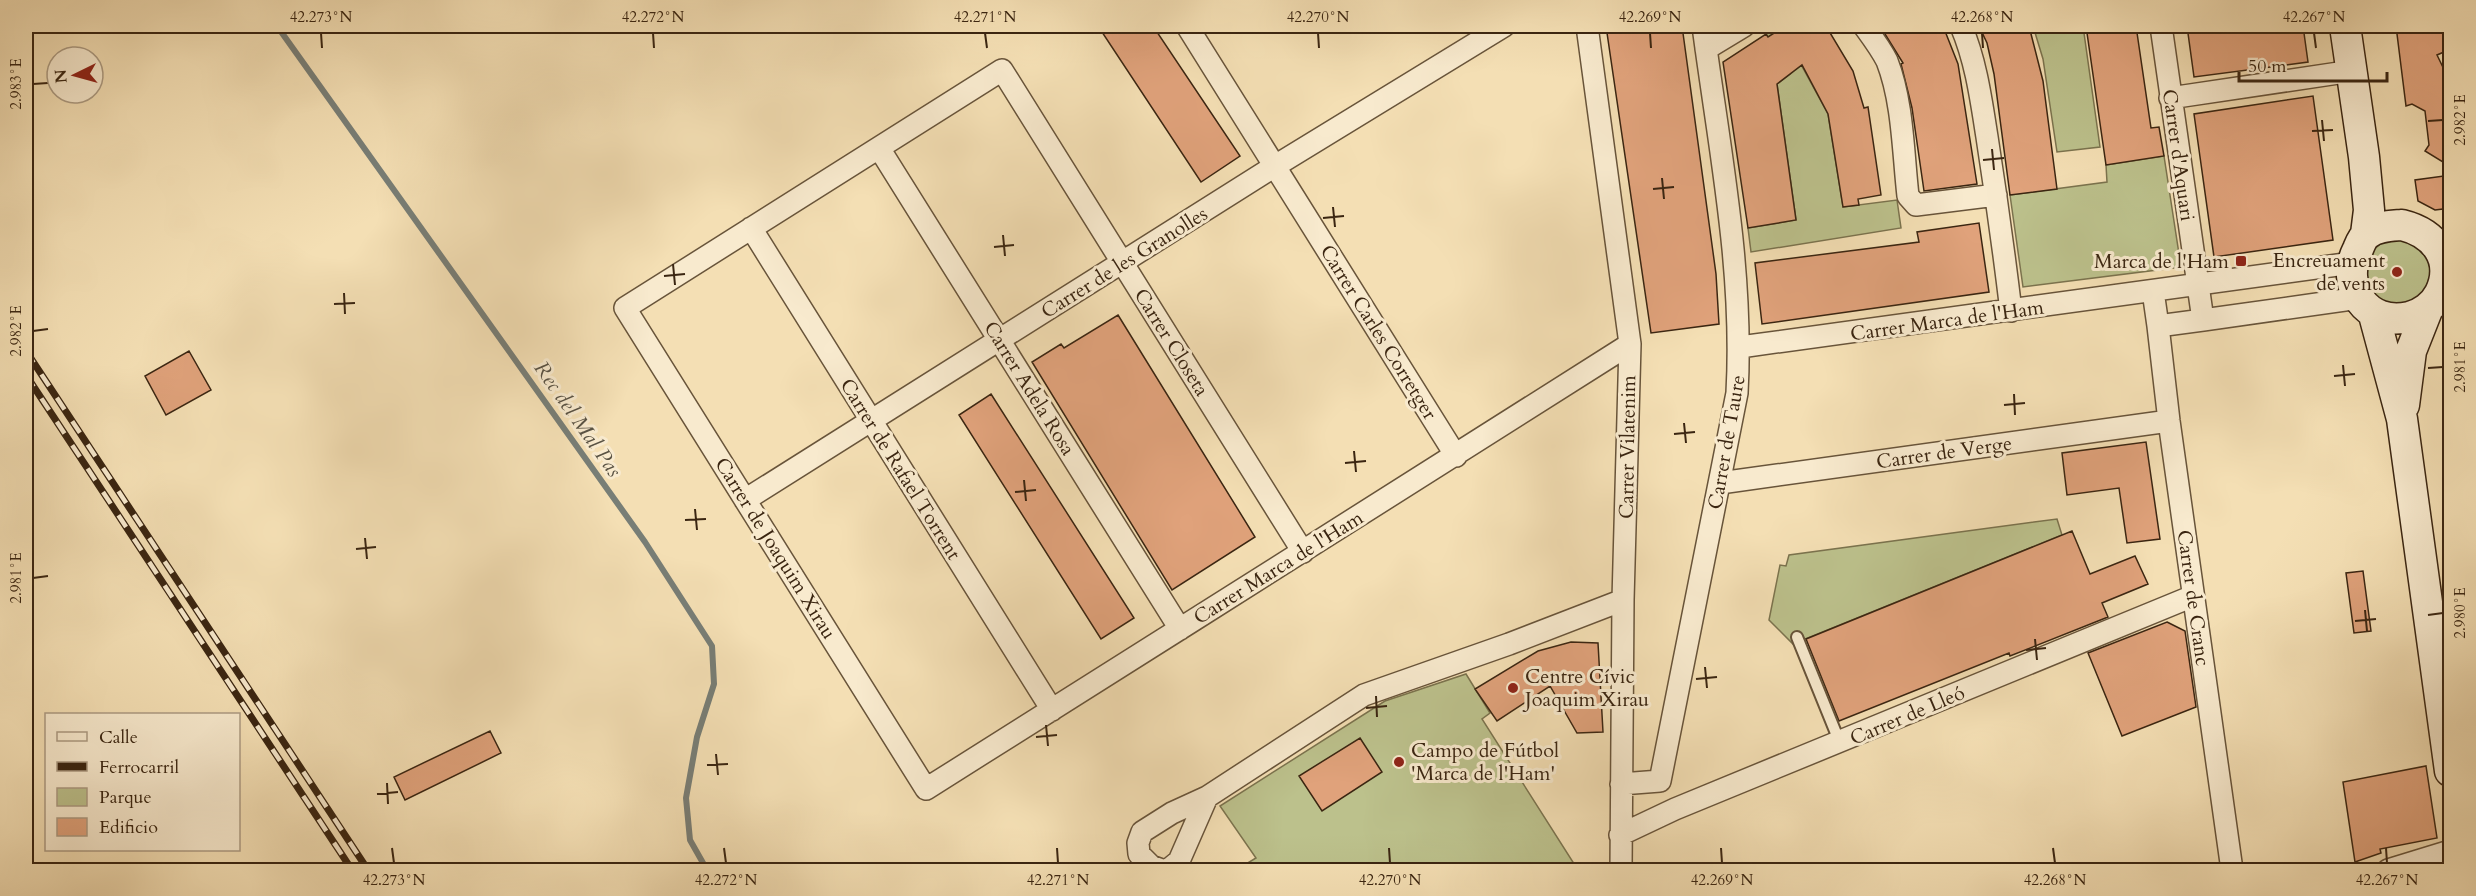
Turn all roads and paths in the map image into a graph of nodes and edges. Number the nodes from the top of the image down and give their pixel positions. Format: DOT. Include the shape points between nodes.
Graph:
graph roads {
  1 [pos="1187,26"];
  2 [pos="1504,26"];
  3 [pos="1587,26"];
  4 [pos="1703,26"];
  5 [pos="1744,26"];
  6 [pos="1864,26"];
  7 [pos="1961,26"];
  8 [pos="2161,26"];
  9 [pos="2345,26"];
  10 [pos="1706,49"];
  11 [pos="2352,71"];
  12 [pos="2170,98"];
  13 [pos="879,148"];
  14 [pos="2364,157"];
  15 [pos="1275,166"];
  16 [pos="1996,195"];
  17 [pos="2402,225"];
  18 [pos="751,228"];
  19 [pos="2366,234"];
  20 [pos="2444,247"];
  21 [pos="1122,263"];
  22 [pos="2352,263"];
  23 [pos="2198,284"];
  24 [pos="2153,291"];
  25 [pos="2441,293"];
  26 [pos="2366,307"];
  27 [pos="2011,311"];
  28 [pos="2203,320"];
  29 [pos="2158,326"];
  30 [pos="999,340"];
  31 [pos="1630,344"];
  32 [pos="1740,347"];
  33 [pos="2402,419"];
  34 [pos="871,421"];
  35 [pos="2169,421"];
  36 [pos="1456,456"];
  37 [pos="1720,483"];
  38 [pos="746,500"];
  39 [pos="1303,552"];
  40 [pos="2193,596"];
  41 [pos="1623,600"];
  42 [pos="1180,629"];
  43 [pos="1797,637"];
  44 [pos="1052,710"];
  45 [pos="1840,743"];
  46 [pos="2451,771"];
  47 [pos="1660,781"];
  48 [pos="1621,784"];
  49 [pos="926,789"];
  50 [pos="1207,797"];
  51 [pos="1675,809"];
  52 [pos="1620,835"];
  53 [pos="2451,851"];
  54 [pos="1162,870"];
  55 [pos="1168,870"];
  56 [pos="1621,870"];
  57 [pos="2232,870"];
  58 [pos="2388,870"];
  1 -- 15 [label="street, Carrer Carles Corretger"];
  2 -- 15 [label="street, Carrer de les Granolles"];
  3 -- 31 [label="street, Carrer Vilatenim"];
  4 -- 10 [label="street, Carrer de Taure"];
  5 -- 10 [label="street"];
  6 -- 16 [label="street" via="1892,76 1908,196 1916,205"];
  7 -- 16 [label="street" via="1973,57"];
  8 -- 12 [label="street, Carrer d'Aquari"];
  9 -- 11 [label="main road"];
  10 -- 32 [label="street, Carrer de Taure" via="1734,250"];
  11 -- 12 [label="street"];
  11 -- 14 [label="main road"];
  12 -- 23 [label="street, Carrer d'Aquari"];
  13 -- 18 [label="street"];
  13 -- 21 [label="street, Carrer Closeta" via="1002,70"];
  13 -- 30 [label="street, Carrer Adela Rosa"];
  14 -- 17 [label="main road" via="2377,193"];
  14 -- 19 [label="main road" via="2369,210"];
  15 -- 21 [label="street, Carrer de les Granolles"];
  15 -- 36 [label="street, Carrer Carles Corretger"];
  16 -- 27 [label="street"];
  17 -- 19 [label="main road" via="2384,226"];
  17 -- 20 [label="main road" via="2417,229"];
  18 -- 34 [label="street, Carrer de Rafael Torrent"];
  18 -- 38 [label="street, Carrer de Joaquim Xirau" via="625,308"];
  19 -- 22 [label="main road"];
  20 -- 25 [label="main road"];
  21 -- 30 [label="street, Carrer de les Granolles"];
  21 -- 39 [label="street, Carrer Closeta"];
  22 -- 23 [label="street, Carrer Marca de l'Ham"];
  22 -- 26 [label="main road" via="2351,273"];
  23 -- 24 [label="street, Carrer Marca de l'Ham"];
  23 -- 28 [label="street"];
  24 -- 27 [label="street, Carrer Marca de l'Ham"];
  24 -- 29 [label="street"];
  25 -- 26 [label="main road" via="2415,316 2402,319 2388,319"];
  25 -- 33 [label="main road" via="2411,351"];
  26 -- 28 [label="street"];
  26 -- 33 [label="main road"];
  27 -- 32 [label="street, Carrer Marca de l'Ham"];
  28 -- 29 [label="street"];
  29 -- 35 [label="street, Carrer de Cranc"];
  30 -- 34 [label="street, Carrer de les Granolles"];
  30 -- 42 [label="street, Carrer Adela Rosa"];
  31 -- 36 [label="street, Carrer Marca de l'Ham"];
  31 -- 41 [label="street, Carrer Vilatenim"];
  32 -- 37 [label="street, Carrer de Taure" via="1737,393"];
  33 -- 46 [label="main road"];
  34 -- 38 [label="street, Carrer de les Granolles"];
  34 -- 44 [label="street, Carrer de Rafael Torrent"];
  35 -- 37 [label="street, Carrer de Verge"];
  35 -- 40 [label="street, Carrer de Cranc"];
  36 -- 39 [label="street, Carrer Marca de l'Ham"];
  37 -- 47 [label="street, Carrer de Taure"];
  38 -- 49 [label="street, Carrer de Joaquim Xirau"];
  39 -- 42 [label="street, Carrer Marca de l'Ham"];
  40 -- 45 [label="street, Carrer de Lleó"];
  40 -- 57 [label="street, Carrer de Cranc"];
  41 -- 48 [label="street, Carrer Vilatenim"];
  41 -- 50 [label="street" via="1364,695"];
  42 -- 44 [label="street, Carrer Marca de l'Ham"];
  43 -- 45 [label="lane"];
  44 -- 49 [label="street, Carrer Marca de l'Ham"];
  45 -- 51 [label="street, Carrer de Lleó"];
  47 -- 48 [label="street"];
  47 -- 51 [label="street"];
  48 -- 52 [label="street, Carrer Vilatenim"];
  50 -- 54 [label="street" via="1142,832 1139,854 1150,866"];
  50 -- 55 [label="street" via="1179,861"];
  51 -- 52 [label="street, Carrer de Lleó"];
  52 -- 56 [label="street, Carrer Vilatenim"];
  53 -- 58 [label="street"];
}
